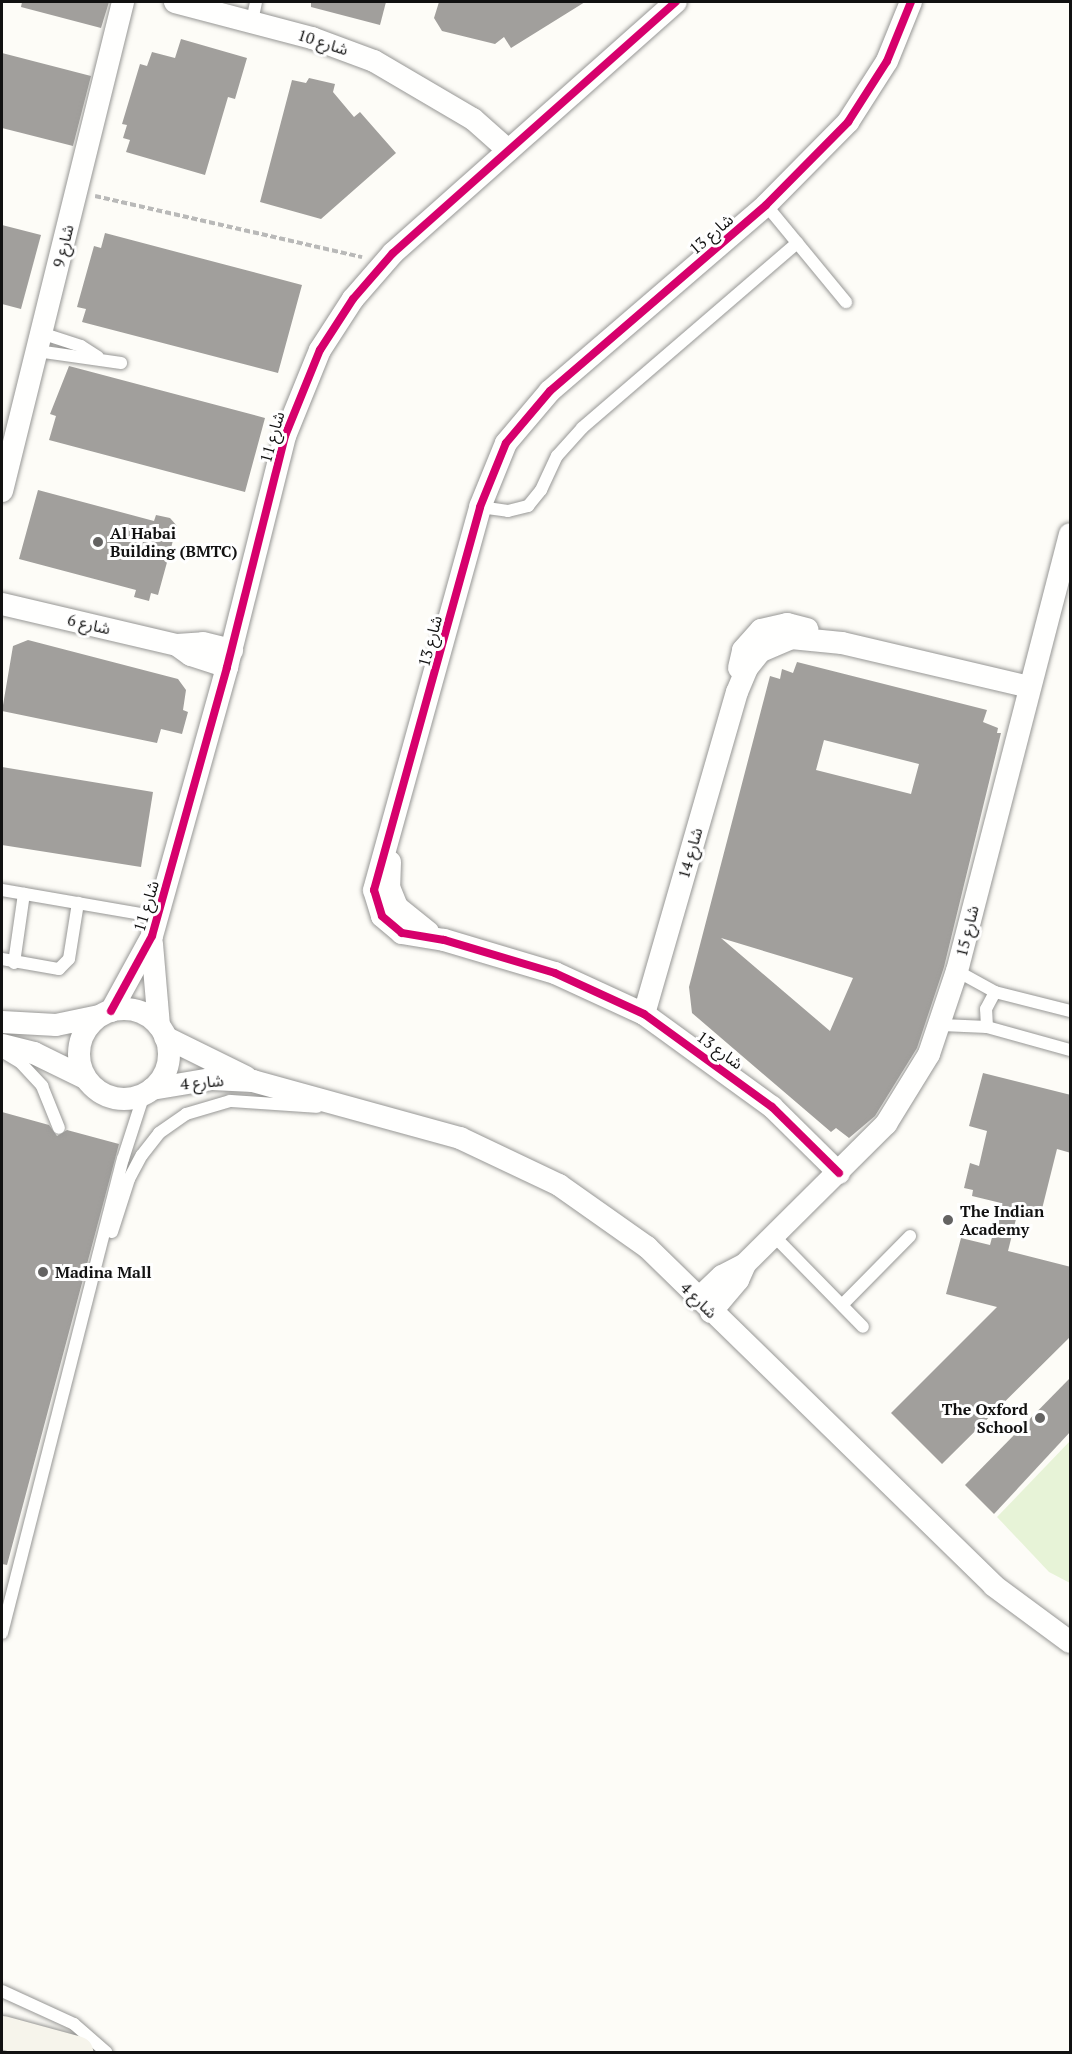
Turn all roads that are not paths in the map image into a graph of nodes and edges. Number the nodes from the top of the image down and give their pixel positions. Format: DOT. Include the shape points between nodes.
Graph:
graph roads {
  1 [pos="123,2"];
  2 [pos="176,2"];
  3 [pos="676,2"];
  4 [pos="910,2"];
  5 [pos="254,11"];
  6 [pos="500,156"];
  7 [pos="766,205"];
  8 [pos="797,243"];
  9 [pos="846,302"];
  10 [pos="39,342"];
  11 [pos="98,357"];
  12 [pos="121,363"];
  13 [pos="2,490"];
  14 [pos="480,507"];
  15 [pos="1071,534"];
  16 [pos="2,604"];
  17 [pos="229,658"];
  18 [pos="1029,687"];
  19 [pos="2,890"];
  20 [pos="24,894"];
  21 [pos="78,903"];
  22 [pos="155,927"];
  23 [pos="2,959"];
  24 [pos="14,963"];
  25 [pos="957,971"];
  26 [pos="995,992"];
  27 [pos="1071,1011"];
  28 [pos="105,1013"];
  29 [pos="644,1014"];
  30 [pos="2,1022"];
  31 [pos="942,1025"];
  32 [pos="987,1028"];
  33 [pos="162,1031"];
  34 [pos="2,1045"];
  35 [pos="1071,1050"];
  36 [pos="2,1051"];
  37 [pos="85,1078"];
  38 [pos="253,1081"];
  39 [pos="148,1092"];
  40 [pos="340,1104"];
  41 [pos="59,1128"];
  42 [pos="839,1173"];
  43 [pos="774,1236"];
  44 [pos="910,1236"];
  45 [pos="99,1263"];
  46 [pos="704,1305"];
  47 [pos="842,1305"];
  48 [pos="863,1327"];
  49 [pos="2,1634"];
  50 [pos="1071,1642"];
  51 [pos="2,1991"];
  52 [pos="2,2032"];
  53 [pos="76,2052"];
  54 [pos="106,2052"];
  1 -- 10 [label="street, شارع 9"];
  2 -- 5 [label="street, شارع 10"];
  3 -- 6 [label="street, شارع 11"];
  4 -- 7 [label="street, شارع 13" via="887,61 848,122"];
  5 -- 6 [label="street, شارع 10" via="374,61 458,112"];
  6 -- 17 [label="street, شارع 11" via="384,262 336,324 295,406"];
  7 -- 8 [label="lane"];
  7 -- 14 [label="street, شارع 13" via="526,416 506,443"];
  8 -- 9 [label="lane"];
  8 -- 14 [label="lane" via="582,428 557,456 536,500 508,511"];
  10 -- 11 [label="lane" via="76,358"];
  10 -- 11 [label="lane" via="81,346"];
  10 -- 13 [label="street, شارع 9"];
  11 -- 12 [label="lane"];
  14 -- 29 [label="street, شارع 13" via="392,833 388,877 392,898 412,922 444,940 555,973"];
  15 -- 18 [label="street, شارع 15"];
  16 -- 17 [label="street, شارع 6" via="177,645 191,655"];
  17 -- 22 [label="street, شارع 11"];
  18 -- 25 [label="street, شارع 15"];
  18 -- 29 [label="street, شارع 14" via="842,643 787,624 761,630 743,650 736,692"];
  19 -- 20 [label="lane"];
  20 -- 21 [label="lane"];
  20 -- 24 [label="lane"];
  21 -- 22 [label="lane"];
  21 -- 24 [label="lane" via="69,959 59,969"];
  22 -- 28 [label="street, شارع 11"];
  22 -- 33 [label="street, شارع 11" via="152,981"];
  23 -- 24 [label="lane"];
  25 -- 26 [label="lane"];
  25 -- 31 [label="street, شارع 15"];
  26 -- 27 [label="lane"];
  26 -- 32 [label="lane" via="986,1009"];
  28 -- 30 [label="street" via="56,1025"];
  28 -- 33 [label="street" via="137,1011"];
  28 -- 37 [label="street" via="88,1025 78,1051"];
  29 -- 42 [label="street, شارع 13" via="772,1107"];
  31 -- 32 [label="lane"];
  31 -- 42 [label="street, شارع 15" via="902,1102"];
  32 -- 35 [label="lane"];
  33 -- 38 [label="street, شارع 4"];
  33 -- 39 [label="street" via="168,1059"];
  34 -- 37 [label="street" via="34,1053"];
  36 -- 41 [label="lane" via="33,1074 50,1100"];
  37 -- 39 [label="street" via="96,1090 111,1097"];
  38 -- 39 [label="street, شارع 4" via="202,1080"];
  38 -- 40 [label="street, شارع 4"];
  39 -- 45 [label="lane" via="123,1159"];
  40 -- 45 [label="lane" via="230,1101 200,1108 169,1125 135,1167"];
  40 -- 46 [label="street, شارع 4" via="460,1138 539,1173 619,1225"];
  42 -- 43 [label="street, شارع 15"];
  43 -- 46 [label="street, شارع 15" via="745,1264 733,1287"];
  43 -- 47 [label="lane"];
  44 -- 47 [label="lane"];
  45 -- 49 [label="lane" via="57,1401"];
  46 -- 50 [label="street, شارع 4" via="994,1586"];
  47 -- 48 [label="lane"];
  51 -- 54 [label="lane" via="74,2024"];
  52 -- 53 [label="street"];
}
